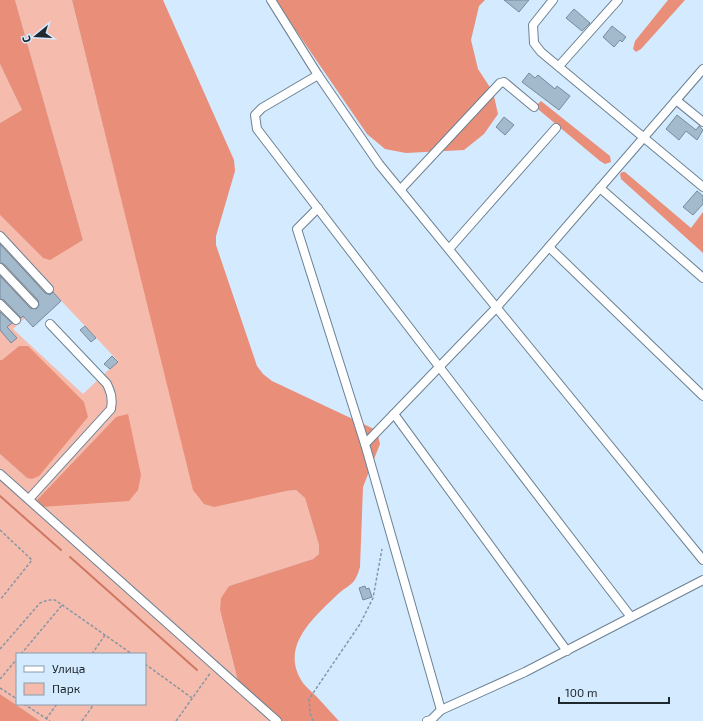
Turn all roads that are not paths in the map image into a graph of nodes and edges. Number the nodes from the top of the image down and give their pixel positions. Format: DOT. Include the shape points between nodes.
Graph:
graph roads {
  1 [pos="271,0"];
  2 [pos="553,0"];
  3 [pos="618,0"];
  4 [pos="559,66"];
  5 [pos="703,69"];
  6 [pos="318,75"];
  7 [pos="676,100"];
  8 [pos="534,107"];
  9 [pos="703,122"];
  10 [pos="556,128"];
  11 [pos="643,138"];
  12 [pos="703,187"];
  13 [pos="600,188"];
  14 [pos="400,189"];
  15 [pos="318,208"];
  16 [pos="0,236"];
  17 [pos="549,247"];
  18 [pos="449,249"];
  19 [pos="0,268"];
  20 [pos="703,278"];
  21 [pos="49,289"];
  22 [pos="0,304"];
  23 [pos="34,304"];
  24 [pos="497,307"];
  25 [pos="16,320"];
  26 [pos="50,324"];
  27 [pos="440,367"];
  28 [pos="703,396"];
  29 [pos="394,414"];
  30 [pos="365,444"];
  31 [pos="0,474"];
  32 [pos="29,499"];
  33 [pos="703,560"];
  34 [pos="703,580"];
  35 [pos="632,617"];
  36 [pos="567,651"];
  37 [pos="440,710"];
  38 [pos="277,721"];
  39 [pos="427,721"];
  1 -- 6 [label="lane"];
  2 -- 4 [label="lane" via="533,25 532,34 534,43 541,52"];
  3 -- 4 [label="lane"];
  4 -- 11 [label="lane"];
  5 -- 7 [label="lane"];
  6 -- 14 [label="lane" via="358,136"];
  6 -- 15 [label="lane" via="262,108 255,115 257,129"];
  7 -- 9 [label="lane"];
  7 -- 11 [label="lane"];
  8 -- 14 [label="lane" via="504,82 500,83"];
  10 -- 18 [label="lane"];
  11 -- 12 [label="lane"];
  11 -- 13 [label="lane"];
  13 -- 17 [label="lane"];
  13 -- 20 [label="lane"];
  14 -- 18 [label="lane"];
  15 -- 27 [label="lane"];
  15 -- 30 [label="lane" via="297,229"];
  16 -- 21 [label="lane"];
  17 -- 24 [label="lane"];
  17 -- 28 [label="lane"];
  18 -- 24 [label="lane"];
  19 -- 23 [label="lane"];
  22 -- 25 [label="lane"];
  24 -- 27 [label="lane"];
  24 -- 33 [label="lane"];
  26 -- 32 [label="lane" via="107,384 112,402 111,408"];
  27 -- 29 [label="lane"];
  27 -- 35 [label="lane"];
  29 -- 30 [label="lane"];
  29 -- 36 [label="lane"];
  30 -- 37 [label="lane"];
  31 -- 32 [label="lane"];
  32 -- 38 [label="lane"];
  34 -- 35 [label="lane"];
  35 -- 36 [label="lane"];
  36 -- 37 [label="lane"];
  37 -- 39 [label="lane"];
}
